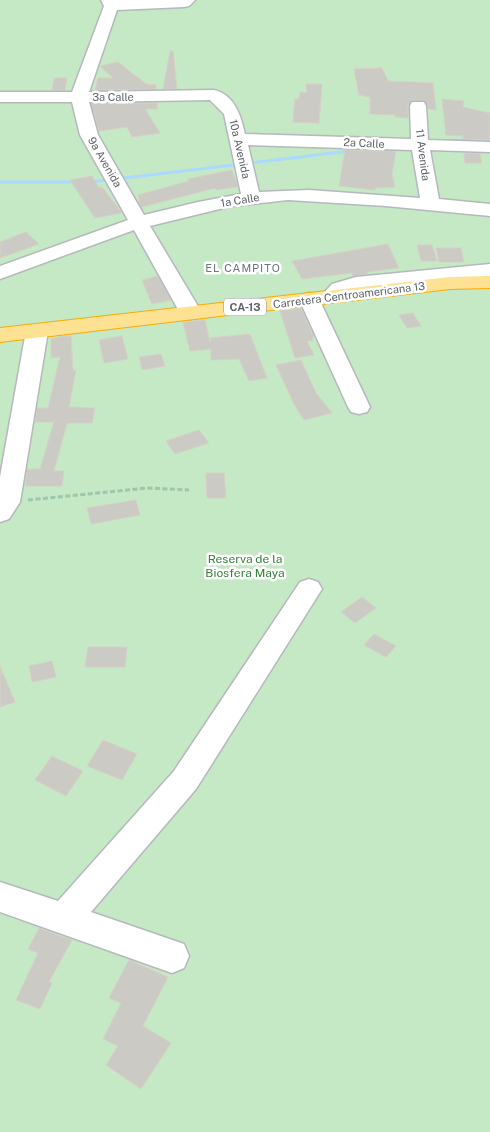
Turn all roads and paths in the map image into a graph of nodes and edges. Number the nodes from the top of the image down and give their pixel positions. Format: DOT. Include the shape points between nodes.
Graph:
graph roads {
  1 [pos="188,0"];
  2 [pos="109,3"];
  3 [pos="0,97"];
  4 [pos="79,97"];
  5 [pos="223,102"];
  6 [pos="418,106"];
  7 [pos="238,139"];
  8 [pos="420,146"];
  9 [pos="490,147"];
  10 [pos="251,199"];
  11 [pos="430,204"];
  12 [pos="490,210"];
  13 [pos="139,221"];
  14 [pos="490,270"];
  15 [pos="0,273"];
  16 [pos="490,282"];
  17 [pos="320,298"];
  18 [pos="191,313"];
  19 [pos="37,331"];
  20 [pos="0,335"];
  21 [pos="359,406"];
  22 [pos="189,490"];
  23 [pos="4,508"];
  24 [pos="309,589"];
  25 [pos="0,897"];
  26 [pos="64,919"];
  27 [pos="172,956"];
  1 -- 2 [label="street" via="184,4"];
  2 -- 4 [label="street"];
  3 -- 4 [label="street, 3a Calle"];
  4 -- 5 [label="street, 3a Calle" via="214,95"];
  4 -- 13 [label="street, 9a Avenida" via="89,135"];
  5 -- 7 [label="street, 10a Avenida" via="232,114"];
  6 -- 8 [label="street, 11 Avenida"];
  7 -- 8 [label="street, 2a Calle"];
  7 -- 10 [label="street, 10a Avenida"];
  8 -- 9 [label="street, 2a Calle"];
  8 -- 11 [label="street, 11 Avenida"];
  10 -- 11 [label="street, 1a Calle" via="299,195"];
  10 -- 13 [label="street, 1a Calle"];
  11 -- 12 [label="street, 1a Calle"];
  13 -- 15 [label="street, 1a Calle"];
  13 -- 18 [label="street, 9a Avenida"];
  14 -- 17 [label="street" via="356,283"];
  16 -- 17 [label="highway, Carretera Centroamericana 13 / CA-13" via="450,283"];
  17 -- 18 [label="highway, Carretera Centroamericana 13 / CA-13"];
  17 -- 21 [label="street"];
  18 -- 19 [label="highway, Carretera Centroamericana 13 / CA-13"];
  19 -- 20 [label="highway, Carretera Centroamericana 13 / CA-13"];
  19 -- 23 [label="street"];
  22 -- 23 [label="path" via="148,488"];
  24 -- 26 [label="street" via="185,780"];
  25 -- 26 [label="street"];
  26 -- 27 [label="street"];
}
